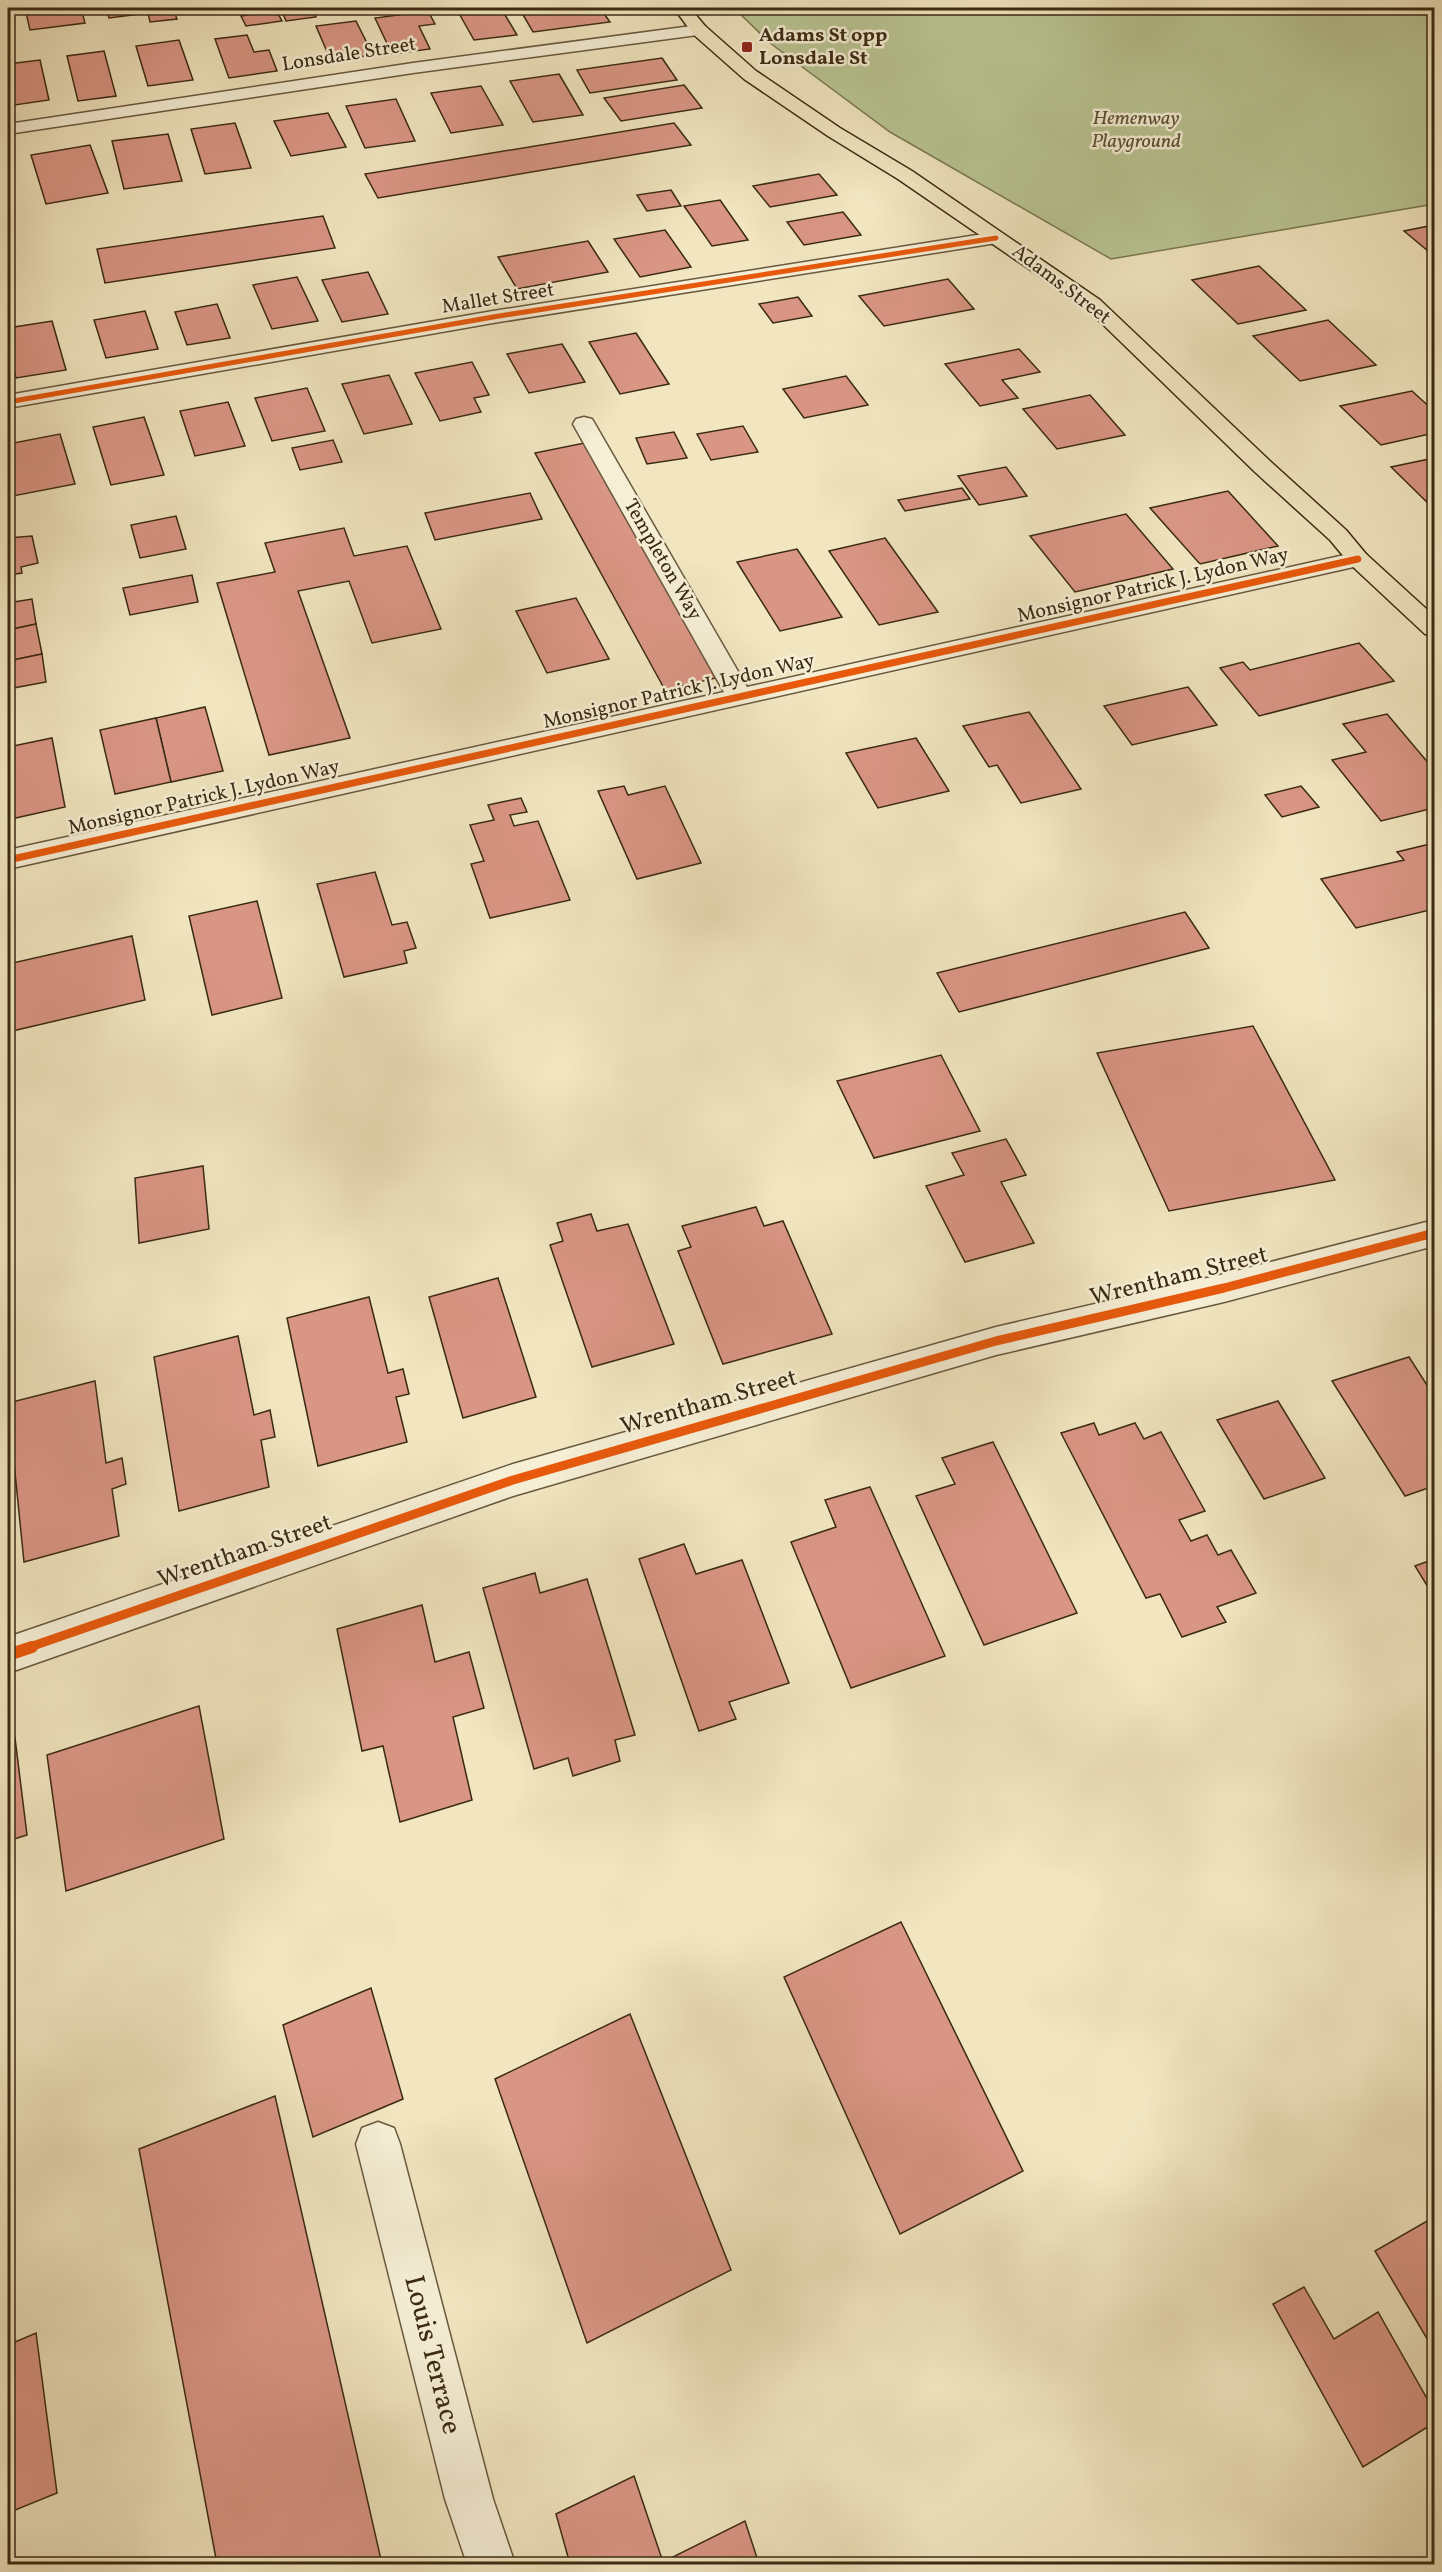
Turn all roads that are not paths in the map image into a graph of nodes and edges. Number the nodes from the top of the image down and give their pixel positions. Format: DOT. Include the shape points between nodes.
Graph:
graph roads {
  1 [pos="682,8"];
  2 [pos="699,30"];
  3 [pos="8,129"];
  4 [pos="996,238"];
  5 [pos="8,402"];
  6 [pos="584,424"];
  7 [pos="1358,559"];
  8 [pos="1434,629"];
  9 [pos="740,697"];
  10 [pos="8,860"];
  11 [pos="1434,1233"];
  12 [pos="8,1655"];
  13 [pos="378,2144"];
  14 [pos="490,2565"];
  1 -- 2 [label="main road, Adams Street"];
  2 -- 3 [label="street, Lonsdale Street"];
  2 -- 4 [label="main road, Adams Street" via="750,75"];
  4 -- 5 [label="street, Mallet Street" via="493,317"];
  4 -- 7 [label="main road, Adams Street" via="1093,304 1338,535"];
  6 -- 9 [label="street, Templeton Way"];
  7 -- 8 [label="main road, Adams Street"];
  7 -- 9 [label="street, Monsignor Patrick J. Lydon Way"];
  9 -- 10 [label="street, Monsignor Patrick J. Lydon Way"];
  11 -- 12 [label="street, Wrentham Street" via="1224,1288 996,1341 513,1480"];
  13 -- 14 [label="street, Louis Terrace"];
}
